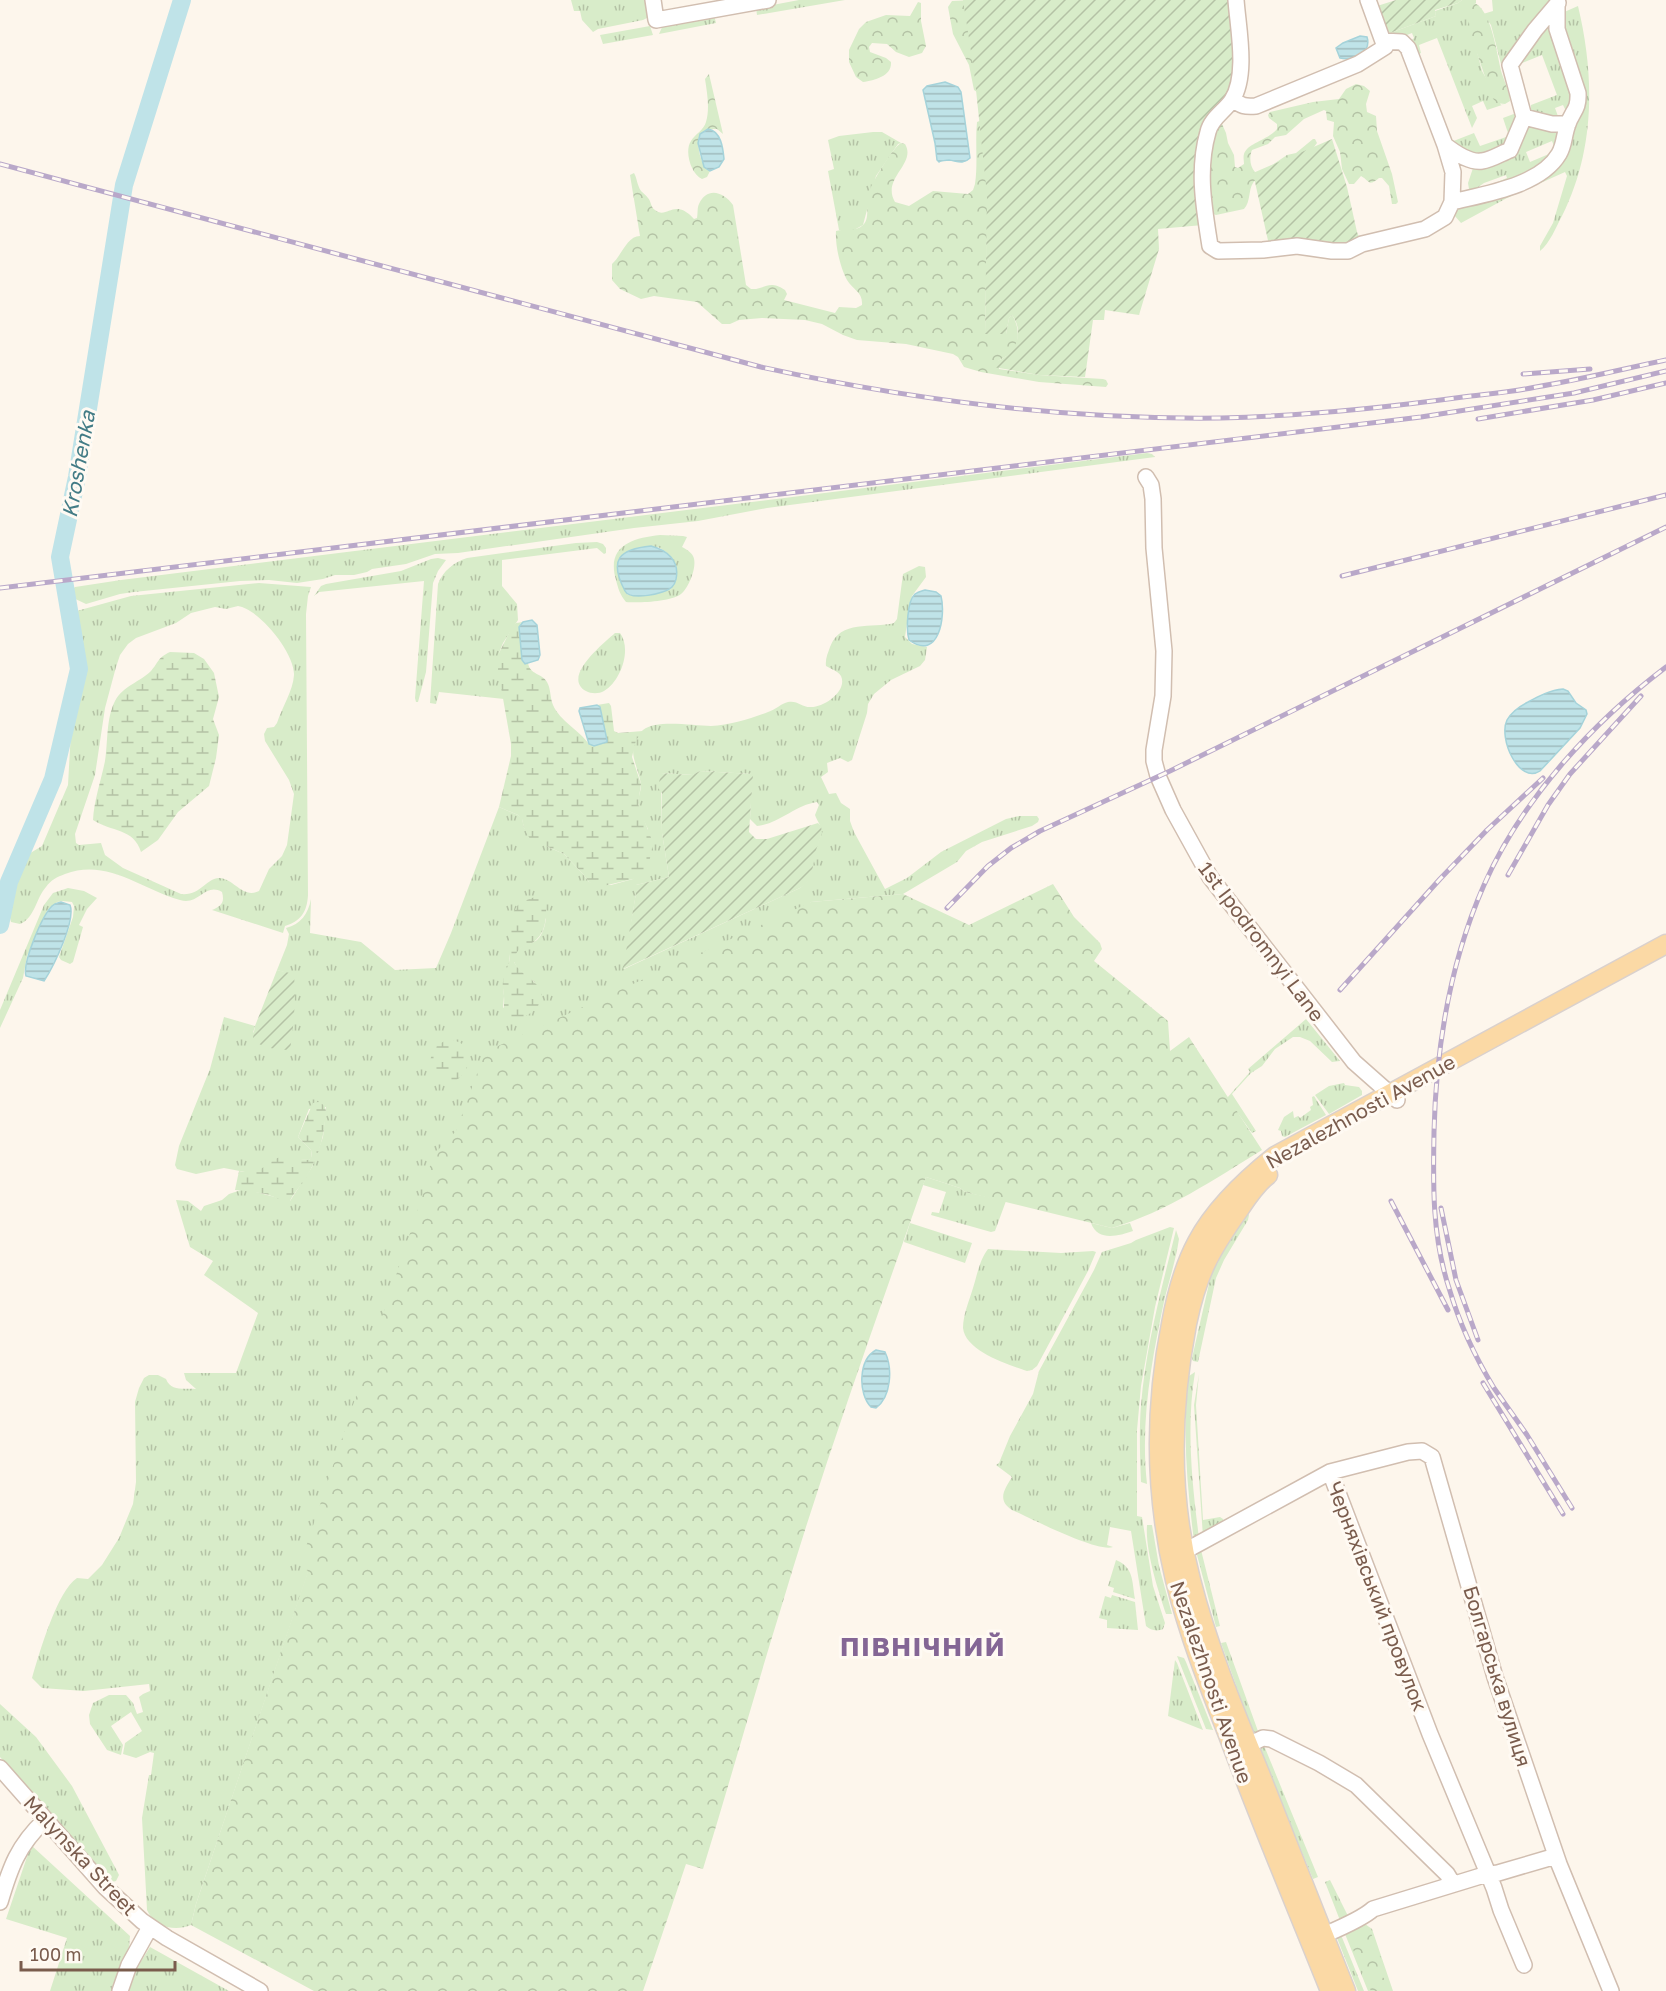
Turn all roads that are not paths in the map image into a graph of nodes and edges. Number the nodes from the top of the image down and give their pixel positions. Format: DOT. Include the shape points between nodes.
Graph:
graph roads {
  1 [pos="653,0"];
  2 [pos="768,0"];
  3 [pos="1236,0"];
  4 [pos="1368,0"];
  5 [pos="728,3"];
  6 [pos="1558,3"];
  7 [pos="693,6"];
  8 [pos="1384,44"];
  9 [pos="1233,99"];
  10 [pos="1523,109"];
  11 [pos="1568,124"];
  12 [pos="1445,146"];
  13 [pos="1452,202"];
  14 [pos="1146,477"];
  15 [pos="1666,944"];
  16 [pos="1666,956"];
  17 [pos="1393,1096"];
  18 [pos="1330,1472"];
  19 [pos="1185,1551"];
  20 [pos="1248,1745"];
  21 [pos="0,1768"];
  22 [pos="45,1820"];
  23 [pos="1556,1856"];
  24 [pos="1489,1874"];
  25 [pos="1453,1884"];
  26 [pos="0,1902"];
  27 [pos="150,1927"];
  28 [pos="1324,1935"];
  29 [pos="1524,1965"];
  30 [pos="254,1989"];
  31 [pos="120,1991"];
  32 [pos="1330,1991"];
  33 [pos="1346,1991"];
  34 [pos="1611,1991"];
  1 -- 7 [label="street" via="656,21"];
  2 -- 5 [label="street"];
  3 -- 9 [label="street" via="1240,72"];
  4 -- 8 [label="street"];
  5 -- 7 [label="street"];
  6 -- 10 [label="street" via="1510,65"];
  6 -- 11 [label="street" via="1557,29 1578,93 1577,109"];
  8 -- 9 [label="street" via="1358,64 1256,106 1246,107"];
  8 -- 12 [label="street" via="1402,42 1408,48"];
  9 -- 13 [label="street" via="1210,125 1206,142 1202,190 1210,246 1218,251 1297,246 1348,251 1425,229 1445,217"];
  10 -- 11 [label="street" via="1544,122"];
  10 -- 12 [label="street" via="1510,150 1475,161"];
  11 -- 13 [label="street" via="1560,153 1542,171 1512,187"];
  12 -- 13 [label="street" via="1452,172"];
  14 -- 17 [label="street, 1st Ipodromnyi Lane" via="1153,499 1164,651 1163,696 1154,750 1158,776 1210,877 1348,1056"];
  15 -- 17 [label="main road, Nezalezhnosti Avenue"];
  16 -- 17 [label="main road, Nezalezhnosti Avenue" via="1436,1081"];
  17 -- 19 [label="main road, Nezalezhnosti Avenue" via="1264,1178 1209,1253 1194,1292 1175,1406 1177,1490"];
  17 -- 32 [label="main road, Nezalezhnosti Avenue" via="1275,1156 1245,1181 1213,1218 1197,1242 1180,1284 1160,1394 1163,1507 1185,1616 1239,1765"];
  18 -- 19 [label="street, Черняхівський провулок"];
  18 -- 23 [label="street, Болгарська вулиця" via="1415,1451 1432,1457 1495,1677"];
  18 -- 24 [label="street, Черняхівський провулок" via="1426,1724"];
  19 -- 20 [label="main road, Nezalezhnosti Avenue" via="1211,1648"];
  20 -- 25 [label="street" via="1263,1738 1271,1740 1356,1785"];
  20 -- 28 [label="main road, Nezalezhnosti Avenue"];
  21 -- 22 [label="street, Malynska Street"];
  22 -- 26 [label="street" via="19,1851"];
  22 -- 27 [label="street, Malynska Street" via="105,1887"];
  23 -- 24 [label="street"];
  23 -- 34 [label="street, Болгарська вулиця"];
  24 -- 25 [label="street"];
  24 -- 29 [label="street, Черняхівський провулок"];
  25 -- 28 [label="street" via="1373,1909"];
  27 -- 30 [label="street, Malynska Street"];
  27 -- 31 [label="street"];
  28 -- 33 [label="main road, Nezalezhnosti Avenue"];
}
